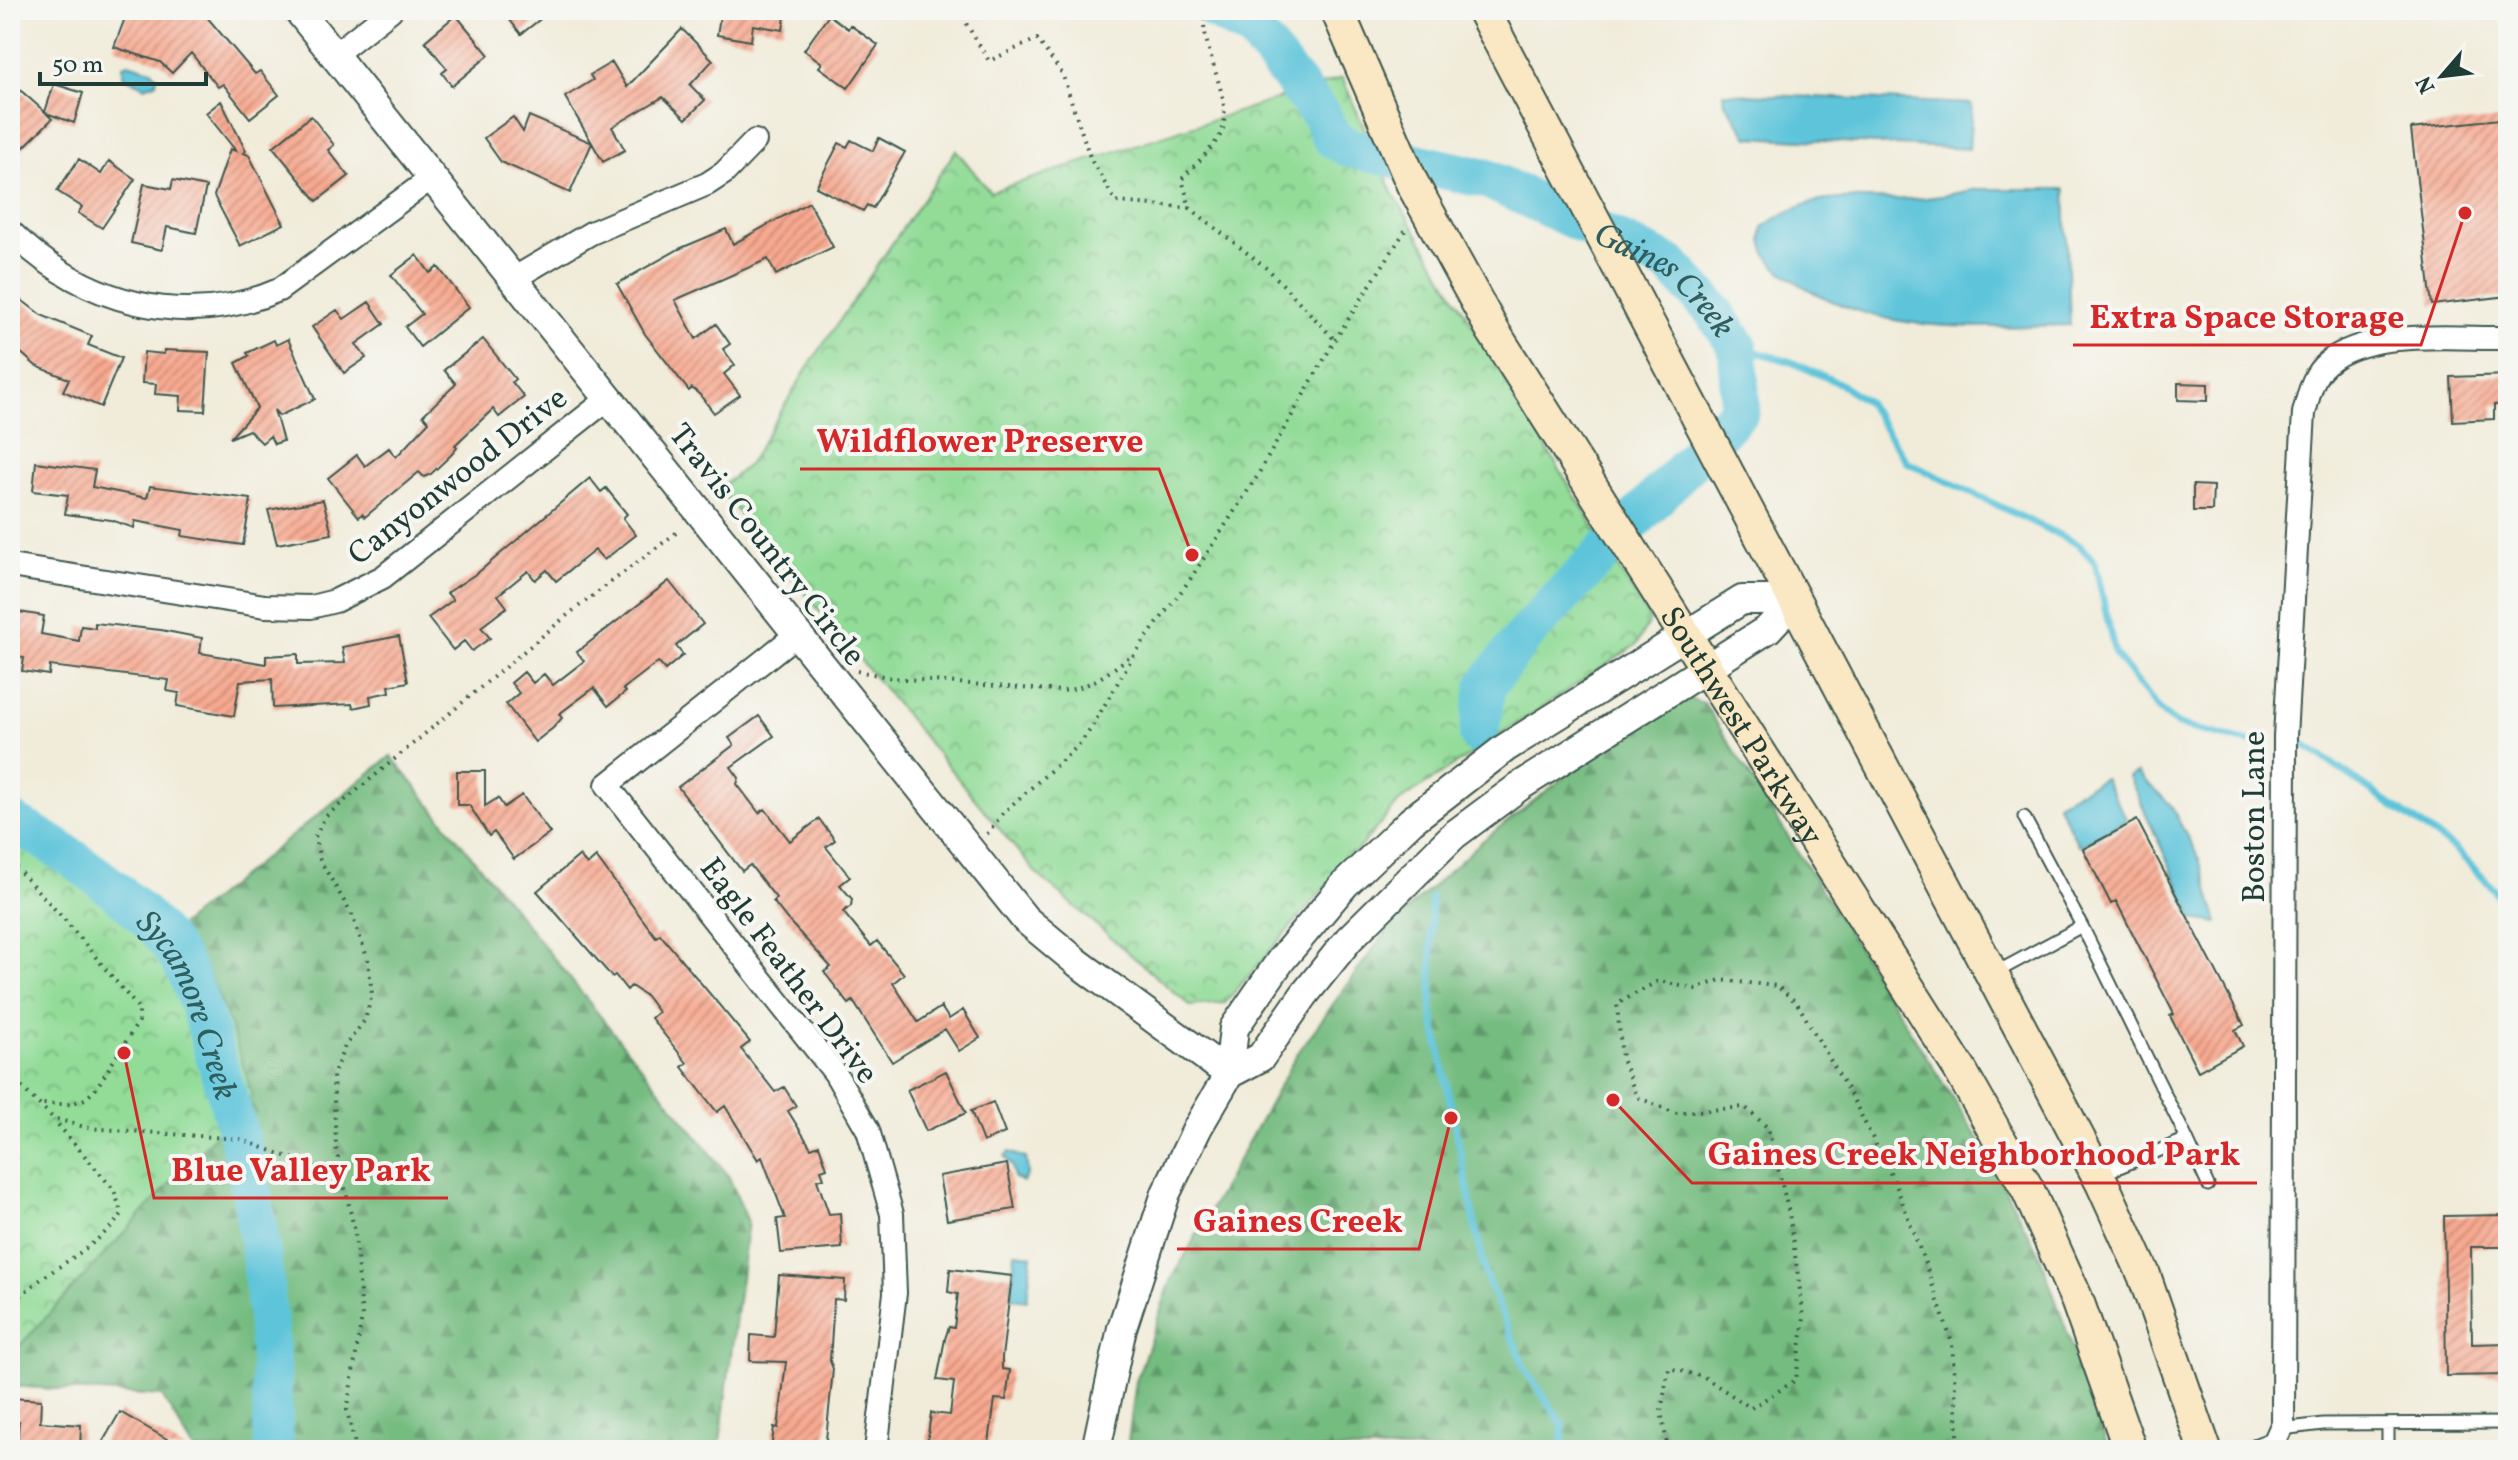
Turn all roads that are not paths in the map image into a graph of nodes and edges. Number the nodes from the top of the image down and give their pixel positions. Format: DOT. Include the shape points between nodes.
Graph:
graph roads {
  1 [pos="298,10"];
  2 [pos="391,10"];
  3 [pos="1337,10"];
  4 [pos="1483,10"];
  5 [pos="335,54"];
  6 [pos="755,141"];
  7 [pos="433,177"];
  8 [pos="10,231"];
  9 [pos="513,279"];
  10 [pos="2508,338"];
  11 [pos="609,398"];
  12 [pos="10,566"];
  13 [pos="1795,600"];
  14 [pos="796,635"];
  15 [pos="1684,635"];
  16 [pos="1705,670"];
  17 [pos="2024,817"];
  18 [pos="2082,926"];
  19 [pos="1993,974"];
  20 [pos="1229,1074"];
  21 [pos="2187,1139"];
  22 [pos="2098,1176"];
  23 [pos="2208,1185"];
  24 [pos="2508,1423"];
  25 [pos="2388,1424"];
  26 [pos="2280,1429"];
  27 [pos="876,1450"];
  28 [pos="1096,1450"];
  29 [pos="2130,1450"];
  30 [pos="2205,1450"];
  31 [pos="2256,1450"];
  32 [pos="2388,1450"];
  1 -- 5 [label="street, Travis Country Circle"];
  2 -- 5 [label="street"];
  3 -- 15 [label="main road, Southwest Parkway" via="1417,193 1493,331"];
  4 -- 13 [label="main road"];
  5 -- 7 [label="street, Travis Country Circle"];
  6 -- 9 [label="street" via="707,184 591,233"];
  7 -- 8 [label="street" via="279,290 204,311 156,308 91,289 39,258"];
  7 -- 9 [label="street, Travis Country Circle"];
  9 -- 11 [label="street, Travis Country Circle"];
  10 -- 26 [label="street, Boston Lane" via="2399,339 2360,346 2327,363 2313,382 2304,413 2285,736"];
  11 -- 12 [label="street, Canyonwood Drive" via="383,577 335,601 311,607 265,606"];
  11 -- 14 [label="street, Travis Country Circle"];
  13 -- 15 [label="street" via="1742,600"];
  13 -- 16 [label="street" via="1768,629"];
  13 -- 19 [label="main road"];
  14 -- 20 [label="street, Travis Country Circle" via="1025,919"];
  14 -- 27 [label="street, Eagle Feather Drive" via="607,785 835,1073 868,1130 892,1214 895,1293"];
  15 -- 16 [label="main road, Southwest Parkway"];
  15 -- 20 [label="street" via="1505,748 1411,821 1345,884 1281,960 1234,1028"];
  16 -- 20 [label="street" via="1520,786 1454,835 1349,939 1261,1057"];
  16 -- 29 [label="main road, Southwest Parkway" via="1959,1068 2028,1190 2077,1300"];
  17 -- 18 [label="lane"];
  18 -- 19 [label="lane"];
  18 -- 21 [label="lane"];
  19 -- 22 [label="main road"];
  20 -- 28 [label="street" via="1166,1193 1122,1328"];
  21 -- 22 [label="lane"];
  21 -- 23 [label="lane"];
  22 -- 30 [label="main road" via="2144,1275"];
  24 -- 25 [label="lane"];
  25 -- 26 [label="lane"];
  25 -- 32 [label="lane"];
  26 -- 31 [label="street" via="2274,1443"];
}
